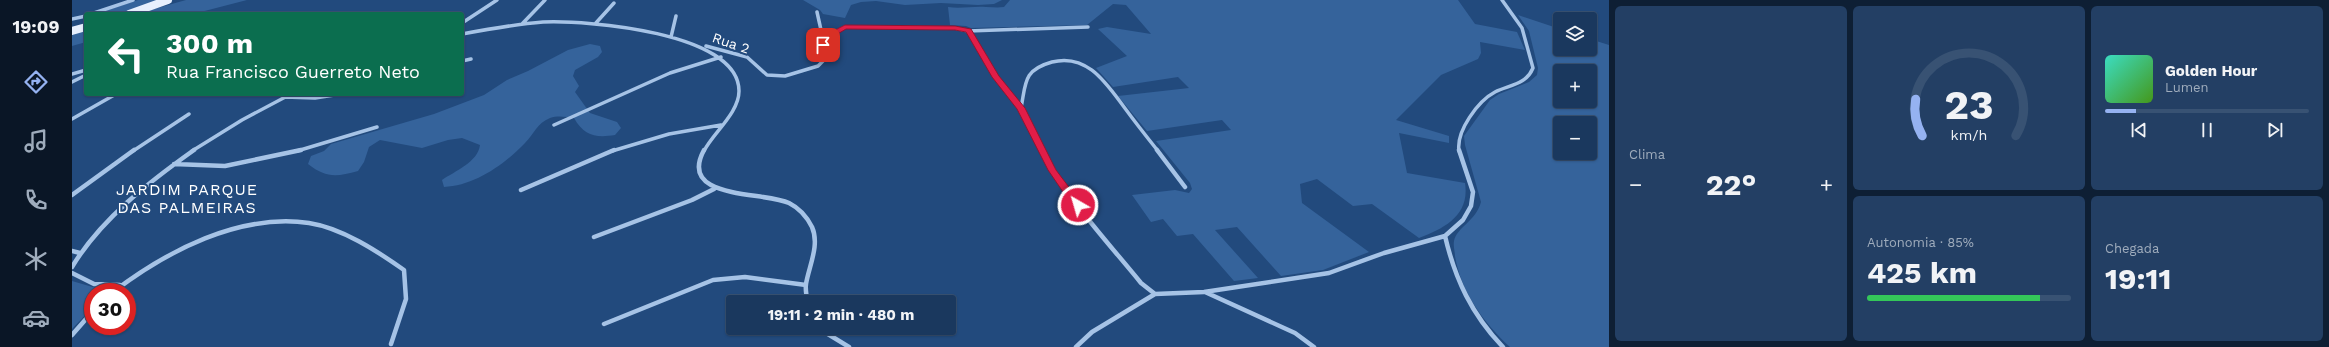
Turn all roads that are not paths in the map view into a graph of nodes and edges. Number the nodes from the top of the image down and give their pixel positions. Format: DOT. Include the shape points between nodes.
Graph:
graph roads {
  1 [pos="133,0"];
  2 [pos="168,0"];
  3 [pos="498,0"];
  4 [pos="545,0"];
  5 [pos="1502,0"];
  6 [pos="614,3"];
  7 [pos="97,12"];
  8 [pos="135,12"];
  9 [pos="817,12"];
  10 [pos="84,16"];
  11 [pos="676,16"];
  12 [pos="72,19"];
  13 [pos="464,22"];
  14 [pos="522,24"];
  15 [pos="595,24"];
  16 [pos="1088,27"];
  17 [pos="84,28"];
  18 [pos="72,31"];
  19 [pos="968,31"];
  20 [pos="464,34"];
  21 [pos="671,37"];
  22 [pos="692,42"];
  23 [pos="823,45"];
  24 [pos="720,56"];
  25 [pos="471,59"];
  26 [pos="464,61"];
  27 [pos="84,71"];
  28 [pos="72,74"];
  29 [pos="84,76"];
  30 [pos="72,82"];
  31 [pos="112,96"];
  32 [pos="328,96"];
  33 [pos="284,97"];
  34 [pos="1021,108"];
  35 [pos="189,114"];
  36 [pos="72,119"];
  37 [pos="554,125"];
  38 [pos="721,125"];
  39 [pos="377,127"];
  40 [pos="173,164"];
  41 [pos="1185,187"];
  42 [pos="714,189"];
  43 [pos="521,190"];
  44 [pos="72,195"];
  45 [pos="1445,236"];
  46 [pos="594,237"];
  47 [pos="72,251"];
  48 [pos="80,253"];
  49 [pos="72,267"];
  50 [pos="72,273"];
  51 [pos="91,283"];
  52 [pos="124,283"];
  53 [pos="806,285"];
  54 [pos="1204,292"];
  55 [pos="1155,294"];
  56 [pos="807,295"];
  57 [pos="84,321"];
  58 [pos="604,324"];
  59 [pos="72,335"];
  60 [pos="830,335"];
  61 [pos="391,344"];
  62 [pos="850,347"];
  63 [pos="1076,347"];
  64 [pos="1314,347"];
  65 [pos="1502,347"];
  1 -- 7 [label="street"];
  2 -- 8 [label="main road"];
  3 -- 13 [label="street"];
  4 -- 14 [label="street"];
  5 -- 45 [label="street" via="1522,28 1533,68 1525,80 1488,96 1461,133 1459,147 1474,199 1469,212"];
  6 -- 15 [label="street"];
  9 -- 23 [label="street, Rua 2"];
  10 -- 12 [label="street"];
  11 -- 21 [label="street"];
  14 -- 15 [label="street"];
  14 -- 20 [label="street"];
  15 -- 21 [label="street"];
  16 -- 19 [label="street"];
  17 -- 18 [label="main road"];
  19 -- 23 [label="street" via="955,28 845,27 834,33"];
  19 -- 34 [label="street" via="996,77"];
  21 -- 22 [label="street"];
  22 -- 23 [label="street, Rua 2" via="747,57 767,75 785,76 818,66 827,57"];
  22 -- 24 [label="street"];
  24 -- 37 [label="street" via="670,73"];
  24 -- 38 [label="street" via="732,66 738,77 739,90 738,103 733,113"];
  25 -- 26 [label="street"];
  27 -- 28 [label="street"];
  29 -- 30 [label="street"];
  31 -- 36 [label="street"];
  32 -- 33 [label="street"];
  33 -- 40 [label="street" via="227,127"];
  34 -- 41 [label="street" via="1027,78 1034,70 1060,60 1084,64 1100,75"];
  34 -- 55 [label="street" via="1052,170 1068,193 1141,283"];
  35 -- 44 [label="street" via="159,132"];
  38 -- 42 [label="street" via="708,141 699,166 700,175 706,184"];
  38 -- 43 [label="street" via="694,128 637,142 563,170"];
  39 -- 40 [label="street" via="244,163 224,166"];
  40 -- 48 [label="street" via="127,203"];
  42 -- 46 [label="street" via="692,200"];
  42 -- 53 [label="street" via="755,193 778,199 806,216 814,240"];
  45 -- 54 [label="street" via="1384,253 1330,273"];
  45 -- 65 [label="street" via="1453,267 1468,302 1479,320"];
  47 -- 48 [label="street"];
  48 -- 49 [label="street"];
  50 -- 51 [label="street" via="79,279"];
  52 -- 61 [label="street" via="174,253 227,232 272,222 311,223 326,228 404,270 406,298 402,317"];
  53 -- 56 [label="street"];
  53 -- 58 [label="street" via="745,277 713,280"];
  54 -- 55 [label="street"];
  54 -- 64 [label="street" via="1294,333"];
  55 -- 63 [label="street" via="1092,332"];
  57 -- 59 [label="street"];
  60 -- 62 [label="street"];
}
